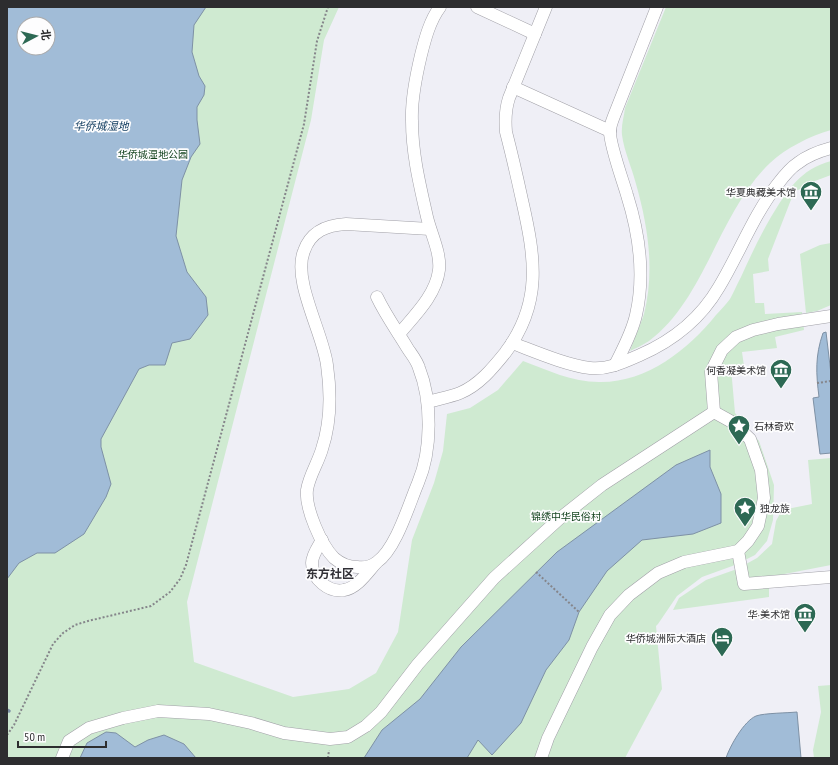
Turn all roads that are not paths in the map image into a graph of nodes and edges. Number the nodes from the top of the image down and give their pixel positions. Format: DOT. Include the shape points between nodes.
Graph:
graph roads {
  1 [pos="440,7"];
  2 [pos="477,7"];
  3 [pos="546,7"];
  4 [pos="657,7"];
  5 [pos="535,34"];
  6 [pos="513,87"];
  7 [pos="610,131"];
  8 [pos="831,148"];
  9 [pos="430,229"];
  10 [pos="377,297"];
  11 [pos="831,316"];
  12 [pos="399,334"];
  13 [pos="512,343"];
  14 [pos="615,365"];
  15 [pos="428,402"];
  16 [pos="714,412"];
  17 [pos="322,540"];
  18 [pos="738,551"];
  19 [pos="378,562"];
  20 [pos="831,577"];
  21 [pos="62,758"];
  22 [pos="541,758"];
  1 -- 9 [label="street" via="430,25 423,47 415,81 412,120 417,168"];
  2 -- 5 [label="street"];
  3 -- 5 [label="street"];
  4 -- 7 [label="street"];
  5 -- 6 [label="street"];
  6 -- 7 [label="street"];
  6 -- 13 [label="street" via="506,107 506,125 534,266 530,302 523,323"];
  7 -- 14 [label="street" via="630,205 640,255 636,316"];
  8 -- 14 [label="street" via="798,163 785,175 761,208 719,288 693,320 661,345"];
  9 -- 12 [label="street" via="439,261 437,279 426,300"];
  9 -- 17 [label="street" via="333,224 320,230 304,250 302,278 321,338 329,380 330,409 327,432 307,490 311,514"];
  10 -- 12 [label="street"];
  11 -- 16 [label="street" via="778,324 736,337 722,350 711,372"];
  12 -- 15 [label="street" via="419,367"];
  13 -- 14 [label="street" via="577,366 602,368"];
  13 -- 15 [label="street" via="478,382 459,394"];
  15 -- 19 [label="street" via="427,447 420,478 397,534"];
  16 -- 18 [label="street" via="732,422 750,439 762,470 764,498 758,526"];
  16 -- 21 [label="street" via="602,485 559,519 494,578 418,664 382,712 348,737 330,739 284,733 209,714 158,711 88,728 69,740"];
  17 -- 19 [label="street" via="335,559 344,564 360,568"];
  17 -- 19 [label="street" via="313,557 313,570 322,583 336,590 351,587"];
  18 -- 20 [label="street" via="744,584"];
  18 -- 22 [label="street" via="684,562 658,573 629,595 610,615 592,647"];
}
